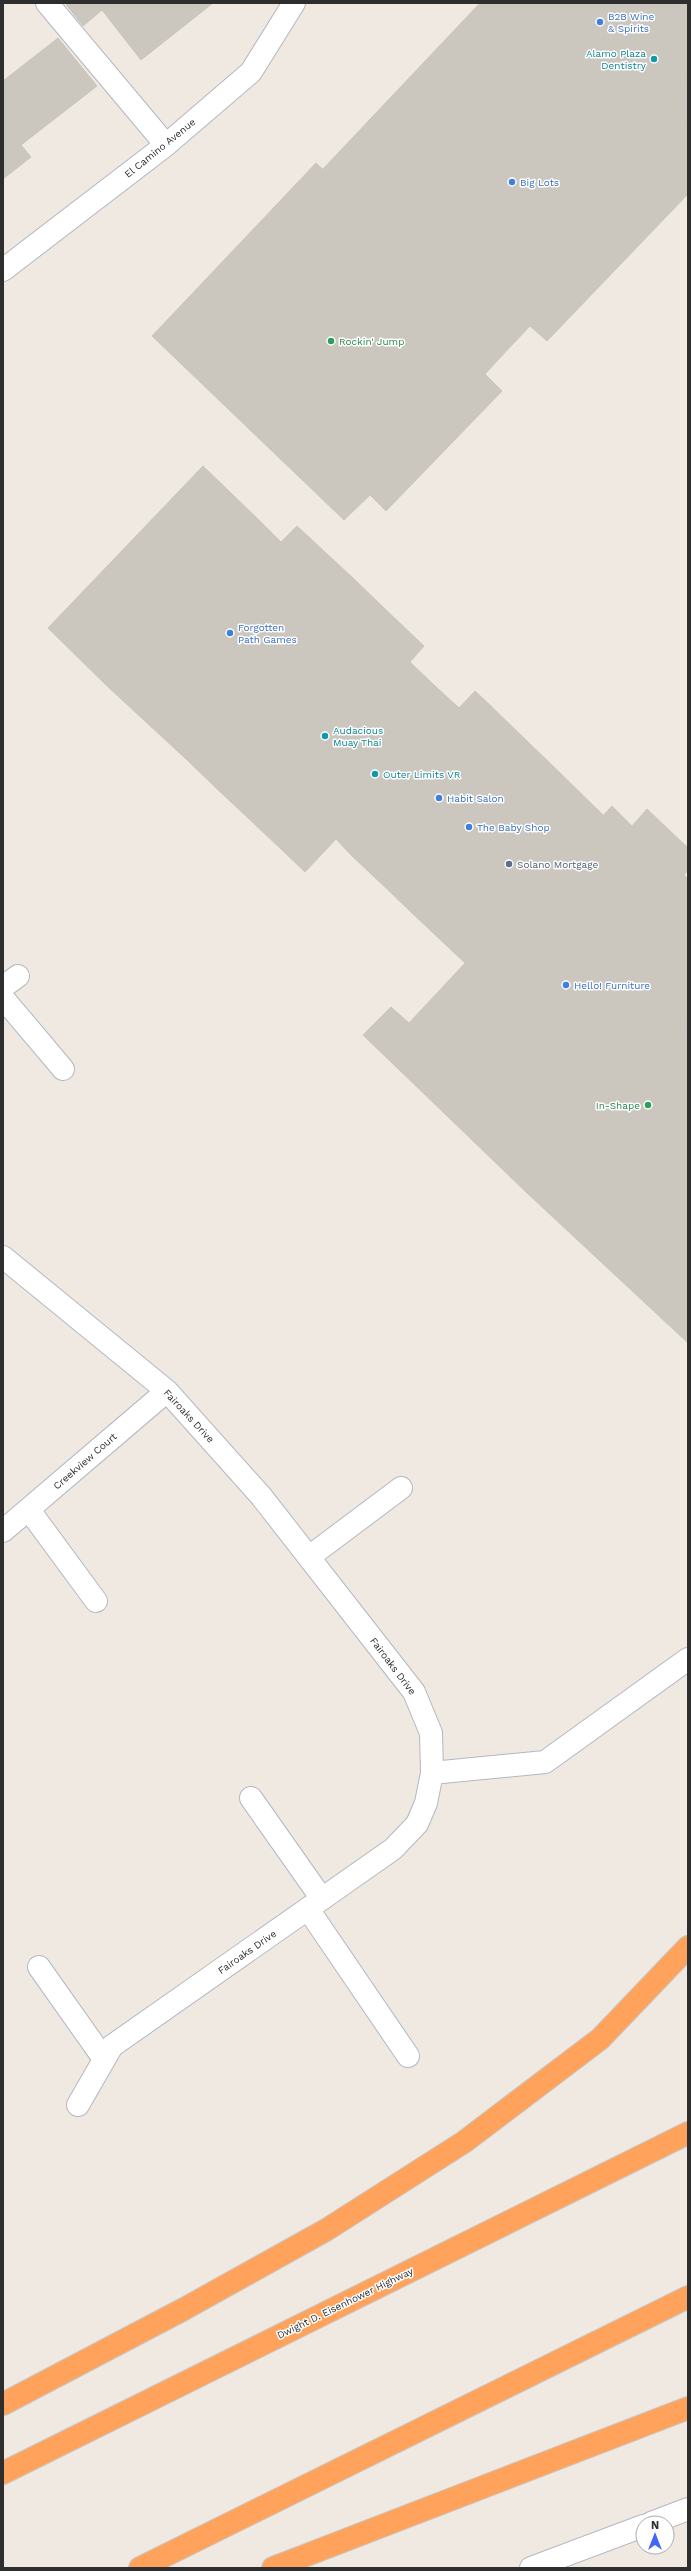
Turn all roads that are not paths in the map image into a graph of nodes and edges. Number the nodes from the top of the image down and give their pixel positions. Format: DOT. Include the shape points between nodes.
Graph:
graph roads {
  1 [pos="47,3"];
  2 [pos="294,3"];
  3 [pos="166,145"];
  4 [pos="3,270"];
  5 [pos="3,998"];
  6 [pos="63,1068"];
  7 [pos="3,1257"];
  8 [pos="167,1390"];
  9 [pos="401,1488"];
  10 [pos="29,1510"];
  11 [pos="3,1531"];
  12 [pos="309,1557"];
  13 [pos="96,1601"];
  14 [pos="688,1659"];
  15 [pos="432,1774"];
  16 [pos="251,1798"];
  17 [pos="315,1904"];
  18 [pos="688,1947"];
  19 [pos="39,1967"];
  20 [pos="408,2056"];
  21 [pos="104,2059"];
  22 [pos="78,2105"];
  23 [pos="688,2133"];
  24 [pos="688,2297"];
  25 [pos="3,2404"];
  26 [pos="688,2408"];
  27 [pos="3,2472"];
  28 [pos="688,2509"];
  29 [pos="672,2515"];
  30 [pos="635,2529"];
  31 [pos="140,2568"];
  32 [pos="273,2568"];
  33 [pos="530,2568"];
  1 -- 3 [label="street"];
  2 -- 3 [label="street, El Camino Avenue" via="251,72"];
  3 -- 4 [label="street, El Camino Avenue"];
  5 -- 6 [label="street"];
  7 -- 8 [label="street, Fairoaks Drive"];
  8 -- 10 [label="street, Creekview Court"];
  8 -- 12 [label="street, Fairoaks Drive" via="261,1496"];
  9 -- 12 [label="street"];
  10 -- 11 [label="street, Creekview Court"];
  10 -- 13 [label="street"];
  12 -- 15 [label="street, Fairoaks Drive" via="414,1692 431,1733"];
  14 -- 15 [label="street" via="545,1762"];
  15 -- 17 [label="street, Fairoaks Drive" via="426,1803 417,1824 393,1849"];
  16 -- 17 [label="street"];
  17 -- 20 [label="street"];
  17 -- 21 [label="street, Fairoaks Drive" via="112,2046"];
  18 -- 25 [label="highway" via="600,2039 464,2142 326,2230 184,2309"];
  19 -- 21 [label="street"];
  21 -- 22 [label="street, Fairoaks Drive"];
  23 -- 27 [label="highway, Dwight D. Eisenhower Highway"];
  24 -- 31 [label="highway"];
  26 -- 32 [label="highway"];
  28 -- 29 [label="street"];
  30 -- 33 [label="street"];
}
